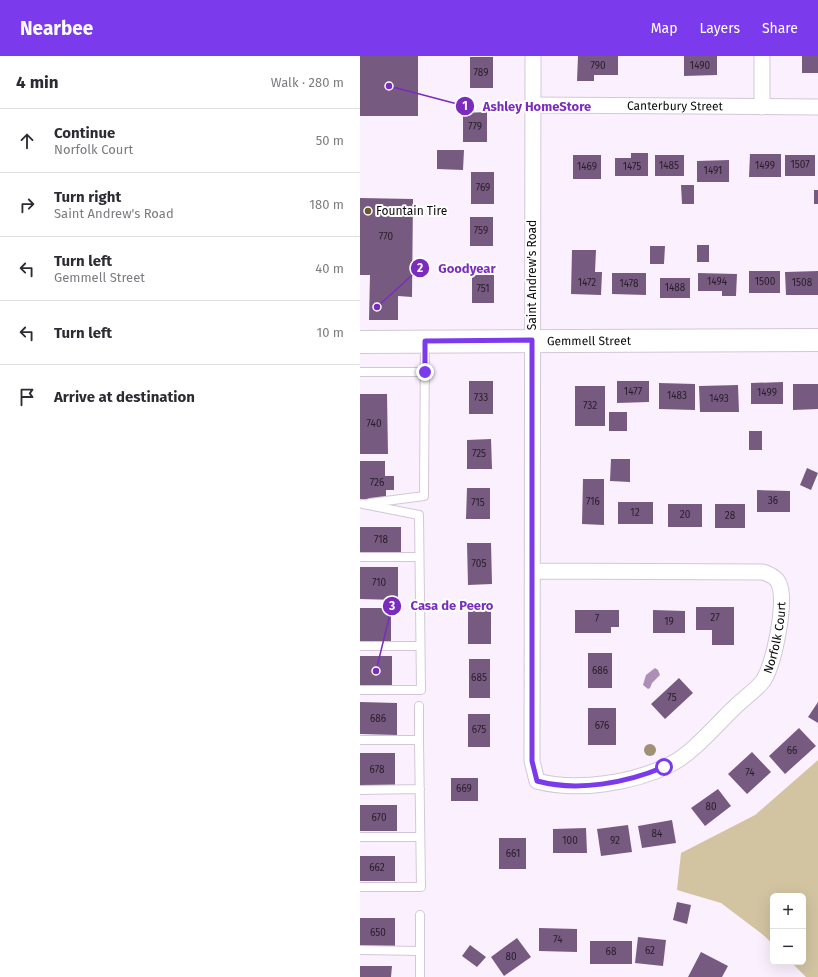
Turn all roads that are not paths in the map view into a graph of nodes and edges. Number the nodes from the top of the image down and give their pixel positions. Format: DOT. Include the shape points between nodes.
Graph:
graph roads {
  1 [pos="532,56"];
  2 [pos="762,56"];
  3 [pos="533,105"];
  4 [pos="762,107"];
  5 [pos="818,107"];
  6 [pos="532,340"];
  7 [pos="818,340"];
  8 [pos="425,341"];
  9 [pos="360,342"];
  10 [pos="360,372"];
  11 [pos="425,372"];
  12 [pos="362,504"];
  13 [pos="360,557"];
  14 [pos="419,557"];
  15 [pos="533,571"];
  16 [pos="360,646"];
  17 [pos="420,646"];
  18 [pos="360,690"];
  19 [pos="419,706"];
  20 [pos="360,740"];
  21 [pos="419,740"];
  22 [pos="537,781"];
  23 [pos="360,790"];
  24 [pos="420,790"];
  25 [pos="360,837"];
  26 [pos="420,837"];
  27 [pos="360,887"];
  28 [pos="420,915"];
  29 [pos="360,950"];
  30 [pos="420,950"];
  31 [pos="420,977"];
  1 -- 3 [label="street, Saint Andrew's Road"];
  2 -- 4 [label="street"];
  3 -- 4 [label="street, Canterbury Street"];
  3 -- 6 [label="street, Saint Andrew's Road"];
  4 -- 5 [label="street, Canterbury Street"];
  6 -- 7 [label="street, Gemmell Street"];
  6 -- 8 [label="street, Gemmell Street"];
  6 -- 15 [label="street, Saint Andrew's Road"];
  8 -- 9 [label="street, Gemmell Street"];
  8 -- 11 [label="lane"];
  10 -- 11 [label="lane"];
  11 -- 12 [label="lane" via="424,496"];
  12 -- 14 [label="lane" via="419,514"];
  13 -- 14 [label="lane"];
  14 -- 17 [label="lane"];
  15 -- 22 [label="street, Saint Andrew's Road" via="532,761"];
  15 -- 22 [label="street, Norfolk Court" via="763,572 773,575 779,583 781,595 779,631 771,663 763,680 688,752 672,764 624,780 574,785 552,785"];
  16 -- 17 [label="lane"];
  17 -- 18 [label="lane" via="421,690"];
  19 -- 21 [label="lane"];
  20 -- 21 [label="lane"];
  21 -- 24 [label="lane"];
  23 -- 24 [label="lane"];
  24 -- 26 [label="lane"];
  25 -- 26 [label="lane"];
  26 -- 27 [label="lane" via="421,887"];
  28 -- 30 [label="lane"];
  29 -- 30 [label="lane"];
  30 -- 31 [label="lane"];
}
